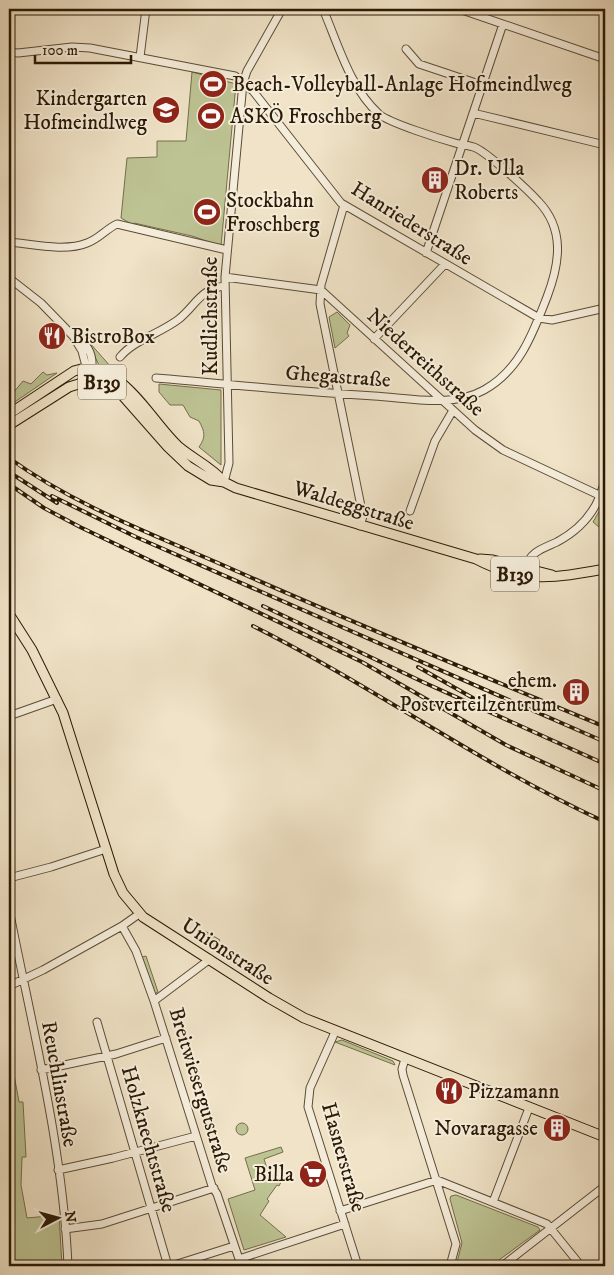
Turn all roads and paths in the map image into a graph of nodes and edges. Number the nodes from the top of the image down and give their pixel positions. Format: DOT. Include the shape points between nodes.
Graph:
graph roads {
  1 [pos="146,9"];
  2 [pos="282,9"];
  3 [pos="323,9"];
  4 [pos="459,9"];
  5 [pos="503,24"];
  6 [pos="406,48"];
  7 [pos="9,52"];
  8 [pos="140,57"];
  9 [pos="605,59"];
  10 [pos="243,83"];
  11 [pos="482,86"];
  12 [pos="473,113"];
  13 [pos="462,145"];
  14 [pos="605,145"];
  15 [pos="344,205"];
  16 [pos="9,242"];
  17 [pos="227,250"];
  18 [pos="426,253"];
  19 [pos="445,264"];
  20 [pos="225,277"];
  21 [pos="9,278"];
  22 [pos="225,286"];
  23 [pos="321,290"];
  24 [pos="605,308"];
  25 [pos="539,318"];
  26 [pos="374,339"];
  27 [pos="120,357"];
  28 [pos="89,370"];
  29 [pos="156,378"];
  30 [pos="99,381"];
  31 [pos="228,384"];
  32 [pos="74,385"];
  33 [pos="338,394"];
  34 [pos="440,400"];
  35 [pos="452,412"];
  36 [pos="9,421"];
  37 [pos="605,478"];
  38 [pos="224,482"];
  39 [pos="600,496"];
  40 [pos="410,511"];
  41 [pos="360,526"];
  42 [pos="476,559"];
  43 [pos="525,568"];
  44 [pos="605,569"];
  45 [pos="557,577"];
  46 [pos="9,614"];
  47 [pos="57,700"];
  48 [pos="9,716"];
  49 [pos="106,848"];
  50 [pos="9,878"];
  51 [pos="9,909"];
  52 [pos="140,914"];
  53 [pos="122,926"];
  54 [pos="210,959"];
  55 [pos="23,980"];
  56 [pos="9,986"];
  57 [pos="154,1001"];
  58 [pos="98,1022"];
  59 [pos="335,1032"];
  60 [pos="166,1038"];
  61 [pos="107,1056"];
  62 [pos="405,1059"];
  63 [pos="41,1070"];
  64 [pos="529,1108"];
  65 [pos="196,1136"];
  66 [pos="605,1137"];
  67 [pos="134,1153"];
  68 [pos="58,1170"];
  69 [pos="437,1180"];
  70 [pos="605,1186"];
  71 [pos="214,1188"];
  72 [pos="493,1202"];
  73 [pos="150,1208"];
  74 [pos="340,1211"];
  75 [pos="345,1224"];
  76 [pos="551,1228"];
  77 [pos="65,1229"];
  78 [pos="234,1246"];
  79 [pos="239,1263"];
  80 [pos="506,1265"];
  81 [pos="68,1266"];
  82 [pos="169,1266"];
  83 [pos="358,1266"];
  84 [pos="450,1266"];
  85 [pos="581,1266"];
  1 -- 8 [label="street"];
  2 -- 10 [label="street, Kudlichstraße"];
  3 -- 13 [label="street, Ghegastraße" via="354,80 381,116"];
  4 -- 5 [label="street"];
  5 -- 9 [label="street"];
  5 -- 11 [label="street"];
  6 -- 11 [label="street" via="419,64"];
  7 -- 8 [label="street" via="82,47"];
  8 -- 10 [label="street" via="235,76"];
  10 -- 15 [label="street, Hanriederstraße" via="253,91"];
  10 -- 17 [label="street, Kudlichstraße"];
  11 -- 12 [label="street"];
  12 -- 13 [label="street"];
  12 -- 14 [label="street"];
  13 -- 18 [label="street"];
  13 -- 25 [label="street, Ghegastraße" via="484,154 538,201 553,222 559,257"];
  15 -- 18 [label="street, Hanriederstraße"];
  15 -- 23 [label="street"];
  16 -- 17 [label="street" via="82,245 117,224"];
  17 -- 20 [label="street, Kudlichstraße"];
  18 -- 19 [label="street, Hanriederstraße"];
  19 -- 25 [label="street, Hanriederstraße"];
  19 -- 26 [label="street"];
  20 -- 22 [label="street, Kudlichstraße"];
  20 -- 23 [label="street"];
  21 -- 28 [label="street" via="41,303 88,348 92,358"];
  22 -- 27 [label="street" via="206,290 179,318 129,348"];
  22 -- 31 [label="street, Kudlichstraße"];
  23 -- 26 [label="street, Niederreithstraße"];
  23 -- 33 [label="street" via="320,304"];
  24 -- 25 [label="street" via="552,320"];
  25 -- 34 [label="street, Ghegastraße" via="519,359 500,380 476,394"];
  26 -- 34 [label="street, Niederreithstraße"];
  28 -- 30 [label="street, Waldeggstraße"];
  28 -- 32 [label="main road"];
  28 -- 36 [label="main road, B139" via="67,374"];
  28 -- 38 [label="main road, Waldeggstraße / B139" via="105,372 120,381 173,441"];
  29 -- 31 [label="street, Ghegastraße"];
  30 -- 32 [label="main road, B139"];
  30 -- 38 [label="main road, Waldeggstraße / B139" via="124,396 188,466 211,480"];
  31 -- 33 [label="street, Ghegastraße"];
  31 -- 38 [label="street, Kudlichstraße" via="229,468"];
  32 -- 36 [label="main road, B139"];
  33 -- 34 [label="street, Ghegastraße"];
  33 -- 41 [label="street" via="363,516"];
  34 -- 35 [label="street, Niederreithstraße"];
  35 -- 39 [label="street, Niederreithstraße" via="503,450"];
  35 -- 40 [label="street" via="435,441"];
  37 -- 39 [label="street"];
  38 -- 41 [label="main road, Waldeggstraße / B139"];
  39 -- 43 [label="street" via="586,520 569,534 533,553"];
  41 -- 42 [label="main road, Waldeggstraße / B139"];
  42 -- 43 [label="main road, Waldeggstraße / B139"];
  42 -- 45 [label="main road, Waldeggstraße / B139" via="491,567 530,578"];
  43 -- 45 [label="main road, Waldeggstraße / B139"];
  44 -- 45 [label="main road, Waldeggstraße / B139"];
  46 -- 47 [label="main road, Unionstraße" via="32,650"];
  47 -- 48 [label="street"];
  47 -- 49 [label="main road, Unionstraße"];
  49 -- 50 [label="street"];
  49 -- 52 [label="main road, Unionstraße" via="120,886"];
  51 -- 55 [label="street, Reuchlinstraße"];
  52 -- 53 [label="street"];
  52 -- 54 [label="main road, Unionstraße"];
  53 -- 55 [label="street"];
  53 -- 57 [label="street, Breitwiesergutstraße" via="136,951"];
  54 -- 57 [label="street"];
  54 -- 59 [label="main road, Unionstraße" via="276,1002"];
  55 -- 56 [label="street"];
  55 -- 63 [label="street, Reuchlinstraße"];
  57 -- 60 [label="street, Breitwiesergutstraße"];
  58 -- 61 [label="street, Holzknechtstraße"];
  59 -- 62 [label="main road, Unionstraße"];
  59 -- 74 [label="street, Hasnerstraße" via="312,1084 308,1104"];
  60 -- 61 [label="street"];
  60 -- 65 [label="street, Breitwiesergutstraße"];
  61 -- 63 [label="street"];
  61 -- 67 [label="street, Holzknechtstraße"];
  62 -- 64 [label="main road, Unionstraße"];
  62 -- 69 [label="street" via="403,1075"];
  63 -- 68 [label="street, Reuchlinstraße"];
  64 -- 66 [label="main road, Unionstraße"];
  64 -- 72 [label="street"];
  65 -- 67 [label="street"];
  65 -- 71 [label="street, Breitwiesergutstraße"];
  67 -- 68 [label="street"];
  67 -- 73 [label="street, Holzknechtstraße"];
  68 -- 77 [label="street, Reuchlinstraße"];
  69 -- 72 [label="street"];
  69 -- 74 [label="street"];
  69 -- 84 [label="street" via="456,1244"];
  70 -- 76 [label="street"];
  71 -- 73 [label="street"];
  71 -- 78 [label="street, Breitwiesergutstraße"];
  72 -- 76 [label="street"];
  73 -- 77 [label="street" via="96,1225"];
  73 -- 82 [label="street, Holzknechtstraße"];
  74 -- 75 [label="street, Hasnerstraße"];
  75 -- 79 [label="street"];
  75 -- 83 [label="street, Hasnerstraße"];
  76 -- 80 [label="street"];
  76 -- 85 [label="street"];
  77 -- 81 [label="street, Reuchlinstraße"];
  78 -- 79 [label="street, Breitwiesergutstraße"];
  78 -- 82 [label="street"];
}
